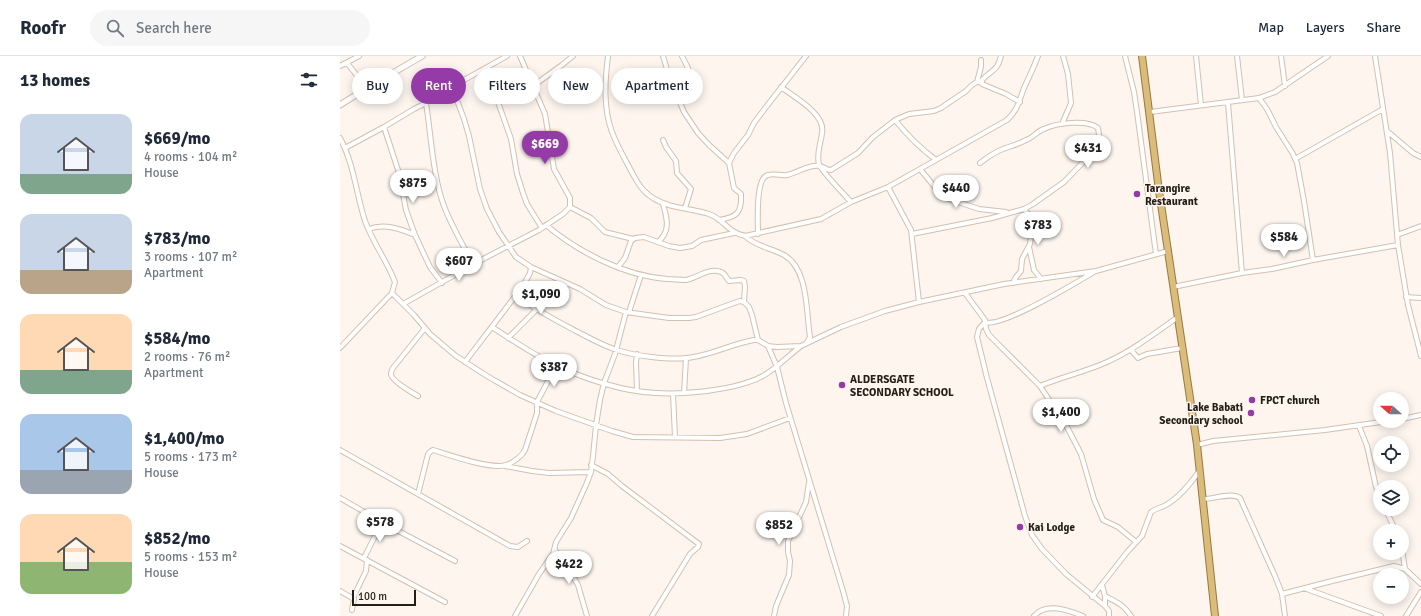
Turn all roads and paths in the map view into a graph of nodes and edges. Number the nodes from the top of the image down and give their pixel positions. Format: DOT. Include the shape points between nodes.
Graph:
graph roads {
  1 [pos="359,56"];
  2 [pos="422,56"];
  3 [pos="507,56"];
  4 [pos="520,56"];
  5 [pos="572,56"];
  6 [pos="608,56"];
  7 [pos="663,56"];
  8 [pos="682,56"];
  9 [pos="806,56"];
  10 [pos="1001,56"];
  11 [pos="1038,56"];
  12 [pos="1063,56"];
  13 [pos="1124,56"];
  14 [pos="1142,56"];
  15 [pos="1196,56"];
  16 [pos="1237,56"];
  17 [pos="1282,56"];
  18 [pos="1328,56"];
  19 [pos="1375,56"];
  20 [pos="981,60"];
  21 [pos="347,63"];
  22 [pos="340,66"];
  23 [pos="401,68"];
  24 [pos="486,68"];
  25 [pos="525,68"];
  26 [pos="666,68"];
  27 [pos="688,68"];
  28 [pos="352,69"];
  29 [pos="540,81"];
  30 [pos="979,82"];
  31 [pos="1285,86"];
  32 [pos="781,87"];
  33 [pos="352,97"];
  34 [pos="1259,98"];
  35 [pos="1242,100"];
  36 [pos="540,102"];
  37 [pos="1020,102"];
  38 [pos="1228,103"];
  39 [pos="424,104"];
  40 [pos="426,104"];
  41 [pos="458,104"];
  42 [pos="499,104"];
  43 [pos="681,104"];
  44 [pos="340,105"];
  45 [pos="1201,105"];
  46 [pos="1383,109"];
  47 [pos="1150,112"];
  48 [pos="895,120"];
  49 [pos="1062,124"];
  50 [pos="384,127"];
  51 [pos="1387,131"];
  52 [pos="340,138"];
  53 [pos="663,140"];
  54 [pos="345,148"];
  55 [pos="1421,157"];
  56 [pos="1295,159"];
  57 [pos="936,160"];
  58 [pos="980,163"];
  59 [pos="729,164"];
  60 [pos="819,166"];
  61 [pos="920,169"];
  62 [pos="888,187"];
  63 [pos="851,202"];
  64 [pos="663,204"];
  65 [pos="570,207"];
  66 [pos="686,208"];
  67 [pos="1024,209"];
  68 [pos="1011,212"];
  69 [pos="719,220"];
  70 [pos="546,225"];
  71 [pos="1421,226"];
  72 [pos="542,228"];
  73 [pos="369,229"];
  74 [pos="734,233"];
  75 [pos="758,234"];
  76 [pos="912,234"];
  77 [pos="415,235"];
  78 [pos="1397,235"];
  79 [pos="744,236"];
  80 [pos="633,239"];
  81 [pos="658,242"];
  82 [pos="1398,245"];
  83 [pos="508,247"];
  84 [pos="1029,247"];
  85 [pos="1168,251"];
  86 [pos="1156,254"];
  87 [pos="1313,260"];
  88 [pos="473,264"];
  89 [pos="531,267"];
  90 [pos="618,267"];
  91 [pos="1096,271"];
  92 [pos="1242,273"];
  93 [pos="641,275"];
  94 [pos="1041,279"];
  95 [pos="442,283"];
  96 [pos="1013,283"];
  97 [pos="567,284"];
  98 [pos="1173,287"];
  99 [pos="392,293"];
  100 [pos="965,293"];
  101 [pos="516,294"];
  102 [pos="1406,297"];
  103 [pos="1421,298"];
  104 [pos="744,302"];
  105 [pos="919,302"];
  106 [pos="403,304"];
  107 [pos="536,309"];
  108 [pos="627,312"];
  109 [pos="1178,317"];
  110 [pos="985,322"];
  111 [pos="492,327"];
  112 [pos="425,328"];
  113 [pos="508,338"];
  114 [pos="758,340"];
  115 [pos="768,346"];
  116 [pos="801,346"];
  117 [pos="340,348"];
  118 [pos="1182,348"];
  119 [pos="616,350"];
  120 [pos="1131,350"];
  121 [pos="637,354"];
  122 [pos="1421,356"];
  123 [pos="686,358"];
  124 [pos="465,362"];
  125 [pos="556,366"];
  126 [pos="776,367"];
  127 [pos="604,383"];
  128 [pos="1040,386"];
  129 [pos="637,391"];
  130 [pos="684,393"];
  131 [pos="673,394"];
  132 [pos="418,396"];
  133 [pos="536,402"];
  134 [pos="1421,415"];
  135 [pos="1409,417"];
  136 [pos="790,418"];
  137 [pos="1373,424"];
  138 [pos="596,426"];
  139 [pos="1359,426"];
  140 [pos="675,437"];
  141 [pos="1197,445"];
  142 [pos="340,450"];
  143 [pos="591,465"];
  144 [pos="505,466"];
  145 [pos="1200,470"];
  146 [pos="591,472"];
  147 [pos="809,480"];
  148 [pos="1374,480"];
  149 [pos="418,494"];
  150 [pos="340,498"];
  151 [pos="1203,499"];
  152 [pos="382,522"];
  153 [pos="527,541"];
  154 [pos="1136,542"];
  155 [pos="340,546"];
  156 [pos="555,550"];
  157 [pos="366,559"];
  158 [pos="456,560"];
  159 [pos="1386,568"];
  160 [pos="1402,568"];
  161 [pos="1373,571"];
  162 [pos="1409,572"];
  163 [pos="1421,584"];
  164 [pos="1102,586"];
  165 [pos="1303,588"];
  166 [pos="340,591"];
  167 [pos="1421,592"];
  168 [pos="1282,594"];
  169 [pos="1105,596"];
  170 [pos="1092,597"];
  171 [pos="352,598"];
  172 [pos="445,602"];
  173 [pos="1105,606"];
  174 [pos="352,610"];
  175 [pos="515,616"];
  176 [pos="587,616"];
  177 [pos="652,616"];
  178 [pos="774,616"];
  179 [pos="846,616"];
  180 [pos="1034,616"];
  181 [pos="1083,616"];
  182 [pos="1109,616"];
  183 [pos="1131,616"];
  184 [pos="1215,616"];
  185 [pos="1285,616"];
  186 [pos="1381,616"];
  187 [pos="1406,616"];
  1 -- 21 [label="street"];
  2 -- 23 [label="street"];
  3 -- 24 [label="street"];
  4 -- 25 [label="street"];
  5 -- 29 [label="street"];
  6 -- 64 [label="street" via="605,91 612,132 634,179 646,193"];
  7 -- 26 [label="street"];
  8 -- 27 [label="street"];
  9 -- 32 [label="street"];
  10 -- 30 [label="street" via="997,68"];
  11 -- 37 [label="street"];
  12 -- 49 [label="street" via="1071,103"];
  13 -- 86 [label="street" via="1134,92"];
  14 -- 47 [label="highway"];
  15 -- 45 [label="street"];
  16 -- 35 [label="street"];
  17 -- 31 [label="street"];
  18 -- 31 [label="street"];
  19 -- 46 [label="street"];
  20 -- 30 [label="street"];
  21 -- 22 [label="street"];
  21 -- 28 [label="street"];
  30 -- 37 [label="street"];
  30 -- 48 [label="street" via="941,108 909,114"];
  31 -- 34 [label="street"];
  32 -- 59 [label="street" via="754,123"];
  32 -- 60 [label="street" via="814,113 822,124"];
  33 -- 44 [label="street"];
  34 -- 35 [label="street"];
  34 -- 56 [label="street"];
  35 -- 38 [label="street"];
  36 -- 65 [label="street" via="545,114 554,169 570,198"];
  37 -- 57 [label="street" via="1007,120"];
  38 -- 45 [label="street"];
  38 -- 92 [label="street"];
  39 -- 50 [label="street"];
  40 -- 88 [label="street" via="441,195 452,225"];
  41 -- 83 [label="street" via="469,136 480,189"];
  42 -- 72 [label="street" via="511,139 523,192"];
  43 -- 59 [label="street" via="698,133"];
  45 -- 47 [label="street"];
  46 -- 51 [label="street"];
  46 -- 56 [label="street"];
  47 -- 85 [label="highway"];
  48 -- 57 [label="street" via="909,137"];
  48 -- 60 [label="street" via="846,162 830,171"];
  49 -- 58 [label="street" via="1043,129 1029,139 1003,148"];
  49 -- 67 [label="street" via="1087,124 1098,128 1097,143 1092,153 1064,182"];
  50 -- 54 [label="street"];
  50 -- 77 [label="street" via="399,172 406,210"];
  51 -- 55 [label="street"];
  51 -- 78 [label="street"];
  52 -- 54 [label="street"];
  53 -- 66 [label="street" via="676,161 677,173 691,189"];
  54 -- 73 [label="street"];
  56 -- 87 [label="street"];
  57 -- 61 [label="street"];
  59 -- 69 [label="street" via="734,188 741,195 741,202 736,215"];
  60 -- 63 [label="street"];
  60 -- 75 [label="street" via="785,175 763,177 759,193"];
  61 -- 62 [label="street"];
  61 -- 68 [label="street" via="945,198 994,212"];
  62 -- 63 [label="street"];
  62 -- 76 [label="street"];
  63 -- 75 [label="street" via="821,219"];
  64 -- 66 [label="street"];
  64 -- 81 [label="street" via="666,232"];
  65 -- 70 [label="street"];
  65 -- 80 [label="street" via="591,218 605,232"];
  66 -- 69 [label="street"];
  67 -- 68 [label="street"];
  67 -- 84 [label="street" via="1033,222"];
  68 -- 76 [label="street"];
  69 -- 74 [label="street"];
  70 -- 72 [label="street"];
  70 -- 90 [label="street" via="559,236"];
  71 -- 78 [label="street"];
  72 -- 83 [label="street"];
  73 -- 77 [label="street" via="394,227"];
  73 -- 99 [label="street" via="395,282"];
  74 -- 79 [label="street"];
  74 -- 81 [label="street" via="701,240 692,246 680,248"];
  75 -- 79 [label="street"];
  76 -- 105 [label="street"];
  77 -- 95 [label="street" via="430,266"];
  78 -- 82 [label="street"];
  79 -- 116 [label="street" via="784,255 793,262 799,272 805,293 810,338"];
  80 -- 81 [label="street" via="640,237"];
  80 -- 90 [label="street"];
  82 -- 87 [label="street"];
  82 -- 102 [label="street"];
  83 -- 88 [label="street"];
  83 -- 89 [label="street" via="516,257"];
  84 -- 94 [label="street" via="1034,270"];
  84 -- 96 [label="street" via="1022,259 1021,271"];
  85 -- 86 [label="street"];
  85 -- 98 [label="highway"];
  86 -- 91 [label="street"];
  87 -- 92 [label="street"];
  88 -- 95 [label="street"];
  89 -- 97 [label="street"];
  89 -- 101 [label="street" via="528,277"];
  90 -- 93 [label="street"];
  91 -- 94 [label="street"];
  91 -- 110 [label="street" via="1018,313 990,324"];
  92 -- 98 [label="street"];
  93 -- 104 [label="street" via="686,280 706,272 721,272 729,281 744,281"];
  93 -- 108 [label="street"];
  94 -- 96 [label="street"];
  95 -- 106 [label="street"];
  96 -- 100 [label="street"];
  97 -- 107 [label="street"];
  97 -- 108 [label="street" via="606,305"];
  98 -- 109 [label="highway"];
  99 -- 106 [label="street"];
  99 -- 117 [label="street"];
  100 -- 105 [label="street"];
  100 -- 110 [label="street"];
  101 -- 107 [label="street"];
  101 -- 111 [label="street"];
  102 -- 103 [label="street"];
  102 -- 122 [label="street"];
  104 -- 108 [label="street" via="740,301 689,318"];
  104 -- 114 [label="street" via="752,315"];
  105 -- 116 [label="street" via="858,320"];
  106 -- 112 [label="street"];
  107 -- 113 [label="street"];
  107 -- 119 [label="street"];
  108 -- 119 [label="street"];
  109 -- 118 [label="highway"];
  109 -- 120 [label="street"];
  110 -- 128 [label="street" via="989,335"];
  110 -- 170 [label="street" via="977,337 1032,535 1061,569"];
  111 -- 113 [label="street"];
  111 -- 124 [label="street"];
  112 -- 124 [label="street"];
  112 -- 132 [label="street" via="391,373 398,383"];
  113 -- 125 [label="street"];
  114 -- 115 [label="street"];
  114 -- 123 [label="street"];
  115 -- 116 [label="street"];
  115 -- 126 [label="street"];
  116 -- 126 [label="street"];
  118 -- 120 [label="street" via="1138,358"];
  118 -- 141 [label="highway"];
  119 -- 121 [label="street"];
  119 -- 127 [label="street"];
  120 -- 128 [label="street" via="1105,363"];
  121 -- 123 [label="street"];
  121 -- 129 [label="street"];
  123 -- 130 [label="street"];
  124 -- 133 [label="street"];
  125 -- 127 [label="street"];
  125 -- 133 [label="street"];
  126 -- 130 [label="street" via="762,376 735,386"];
  126 -- 136 [label="street"];
  127 -- 129 [label="street"];
  127 -- 138 [label="street"];
  128 -- 154 [label="street" via="1081,454 1103,520 1118,527"];
  129 -- 131 [label="street"];
  130 -- 131 [label="street"];
  131 -- 140 [label="street"];
  133 -- 138 [label="street"];
  133 -- 144 [label="street" via="536,413 524,452"];
  134 -- 135 [label="street"];
  136 -- 140 [label="street" via="734,437"];
  136 -- 147 [label="street"];
  137 -- 139 [label="street"];
  138 -- 140 [label="street" via="633,437"];
  138 -- 143 [label="street"];
  139 -- 141 [label="street" via="1213,441"];
  139 -- 148 [label="street" via="1367,446"];
  141 -- 145 [label="highway"];
  142 -- 149 [label="street"];
  143 -- 146 [label="street"];
  143 -- 177 [label="street" via="608,474 699,544 690,554"];
  144 -- 146 [label="street" via="549,473"];
  144 -- 149 [label="street" via="488,465 433,450 428,454"];
  145 -- 151 [label="highway"];
  145 -- 154 [label="street" via="1190,484 1171,501 1152,512 1143,535"];
  146 -- 156 [label="street" via="571,518 556,542"];
  147 -- 178 [label="street" via="806,502 788,541 789,575"];
  147 -- 179 [label="street" via="843,591 847,606"];
  149 -- 153 [label="street" via="510,546 518,547"];
  150 -- 152 [label="street"];
  151 -- 168 [label="street" via="1231,495 1240,498"];
  151 -- 184 [label="highway"];
  152 -- 157 [label="street"];
  152 -- 158 [label="street"];
  154 -- 164 [label="street"];
  155 -- 157 [label="street"];
  156 -- 175 [label="street"];
  156 -- 176 [label="street" via="578,585"];
  157 -- 171 [label="street" via="366,570"];
  157 -- 172 [label="street"];
  159 -- 160 [label="street"];
  161 -- 165 [label="street"];
  162 -- 163 [label="street"];
  164 -- 169 [label="street"];
  164 -- 170 [label="street"];
  165 -- 168 [label="street"];
  165 -- 186 [label="street"];
  166 -- 171 [label="street"];
  167 -- 187 [label="street"];
  168 -- 185 [label="street"];
  169 -- 173 [label="street"];
  169 -- 183 [label="street" via="1123,606"];
  170 -- 173 [label="street"];
  171 -- 174 [label="street" via="355,601"];
  173 -- 182 [label="street"];
  180 -- 181 [label="street" via="1041,610 1053,608"];
}
